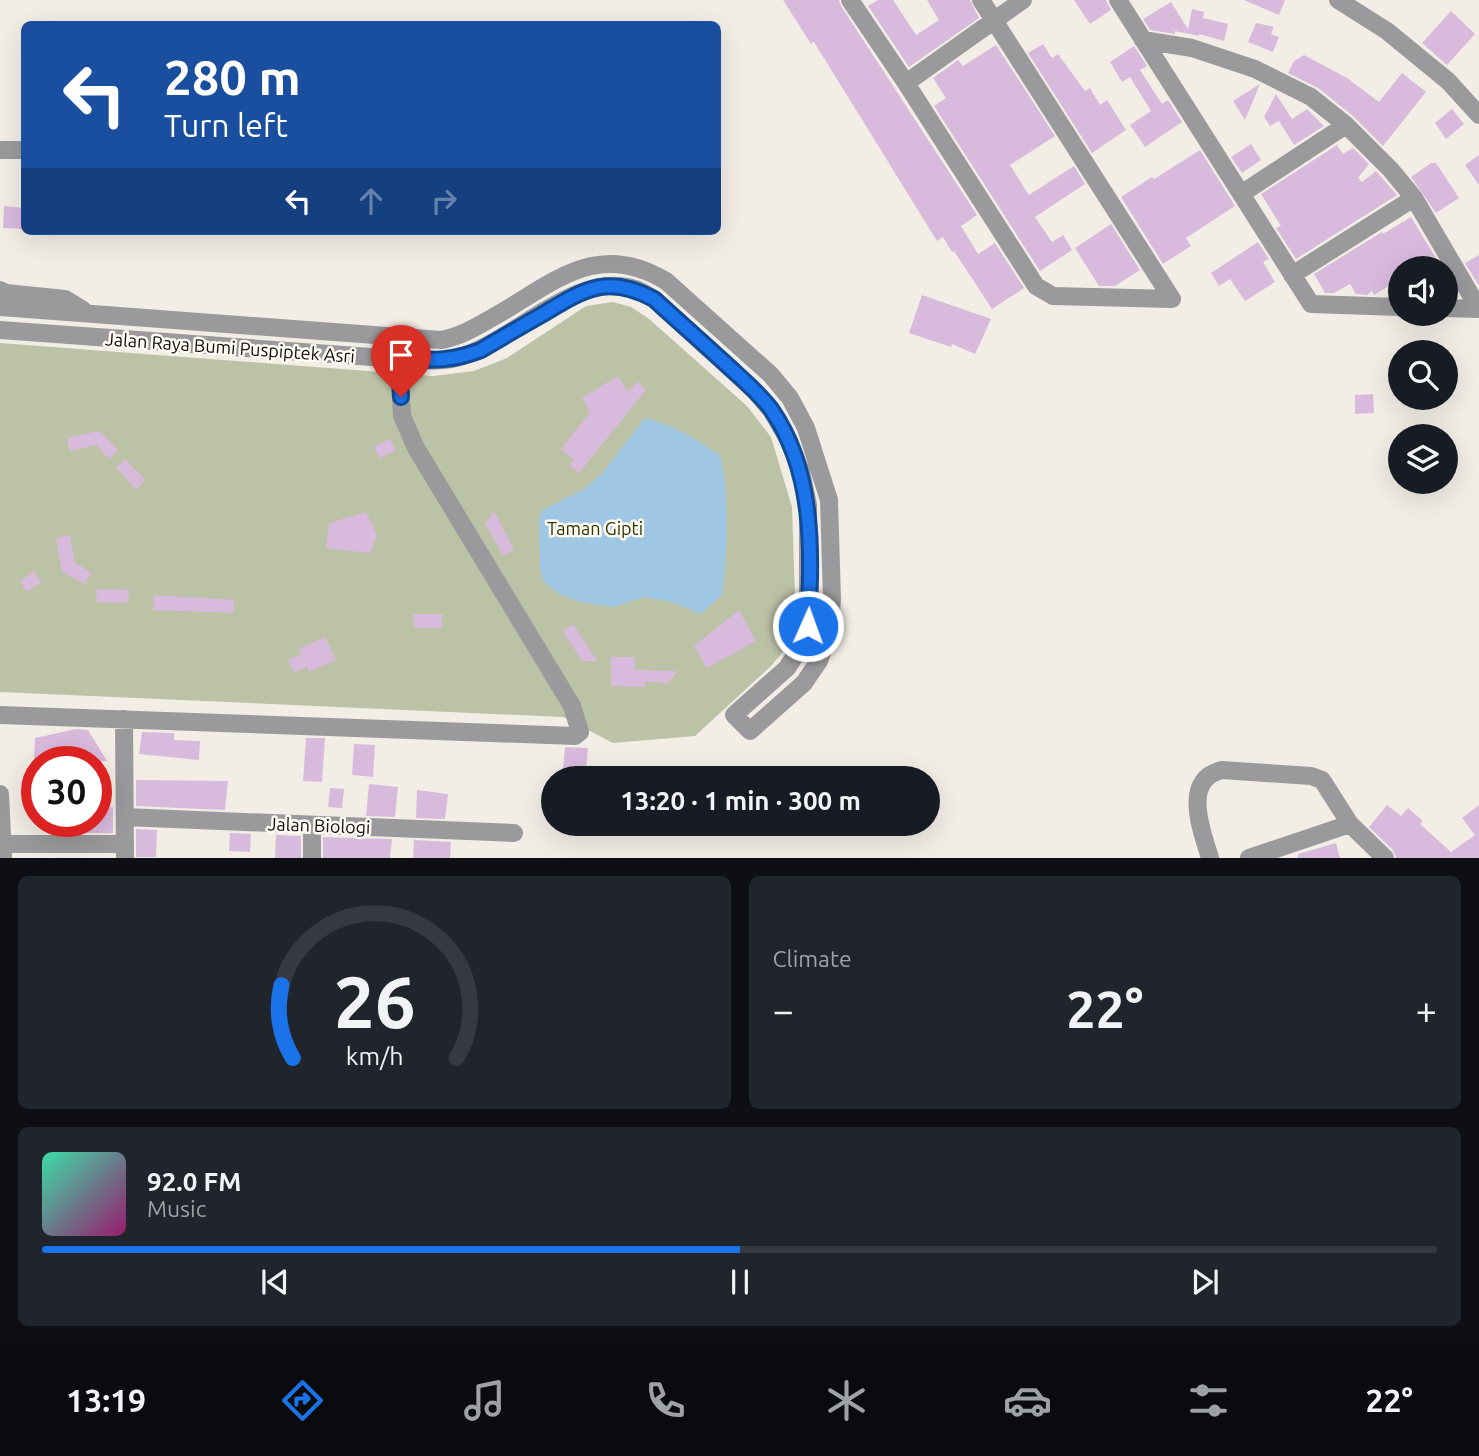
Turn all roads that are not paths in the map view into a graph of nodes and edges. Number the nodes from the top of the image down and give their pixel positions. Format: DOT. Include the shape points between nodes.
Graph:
graph roads {
  1 [pos="850,0"];
  2 [pos="981,0"];
  3 [pos="1023,0"];
  4 [pos="1118,0"];
  5 [pos="1338,0"];
  6 [pos="995,20"];
  7 [pos="1143,40"];
  8 [pos="906,83"];
  9 [pos="1479,115"];
  10 [pos="1346,125"];
  11 [pos="0,150"];
  12 [pos="21,150"];
  13 [pos="1241,194"];
  14 [pos="1413,198"];
  15 [pos="1292,275"];
  16 [pos="0,290"];
  17 [pos="0,307"];
  18 [pos="1388,307"];
  19 [pos="1458,308"];
  20 [pos="1479,309"];
  21 [pos="86,313"];
  22 [pos="0,330"];
  23 [pos="397,336"];
  24 [pos="399,359"];
  25 [pos="0,715"];
  26 [pos="124,719"];
  27 [pos="0,794"];
  28 [pos="125,817"];
  29 [pos="1350,824"];
  30 [pos="312,825"];
  31 [pos="514,833"];
  32 [pos="2,848"];
  33 [pos="125,851"];
  34 [pos="312,858"];
  35 [pos="1210,858"];
  36 [pos="1249,858"];
  37 [pos="1385,858"];
  1 -- 8 [label="street"];
  2 -- 6 [label="street"];
  3 -- 6 [label="street"];
  4 -- 7 [label="street"];
  5 -- 9 [label="street" via="1387,31 1448,81"];
  6 -- 8 [label="street"];
  6 -- 8 [label="street" via="1172,299 1053,296 1040,289"];
  7 -- 10 [label="street" via="1192,48 1255,69 1311,97"];
  7 -- 13 [label="street"];
  10 -- 13 [label="street"];
  10 -- 14 [label="street"];
  11 -- 12 [label="street"];
  13 -- 15 [label="street"];
  14 -- 15 [label="street"];
  14 -- 20 [label="street"];
  15 -- 18 [label="street" via="1311,304"];
  16 -- 21 [label="street" via="65,299"];
  17 -- 21 [label="street, Jalan Raya Bumi Puspiptek Asri"];
  19 -- 20 [label="street"];
  21 -- 23 [label="street, Jalan Raya Bumi Puspiptek Asri"];
  22 -- 24 [label="street, Jalan Raya Bumi Puspiptek Asri"];
  23 -- 24 [label="street"];
  23 -- 24 [label="street, Jalan Raya Bumi Puspiptek Asri" via="453,338 572,271 598,263 647,270 666,282 771,375 806,428 829,500 832,600 820,661 804,683 750,731 734,715 787,668 808,626 808,505 801,471 771,410 654,299 617,286 583,290 463,357"];
  24 -- 26 [label="street" via="402,416 416,448 572,706 580,732 575,736"];
  25 -- 26 [label="street"];
  26 -- 28 [label="street"];
  27 -- 32 [label="street"];
  28 -- 30 [label="street, Jalan Biologi"];
  28 -- 33 [label="street"];
  29 -- 35 [label="street" via="1322,780 1212,772 1197,797"];
  29 -- 36 [label="street"];
  29 -- 37 [label="street"];
  30 -- 31 [label="street, Jalan Biologi"];
  30 -- 34 [label="street"];
  32 -- 33 [label="street"];
}
